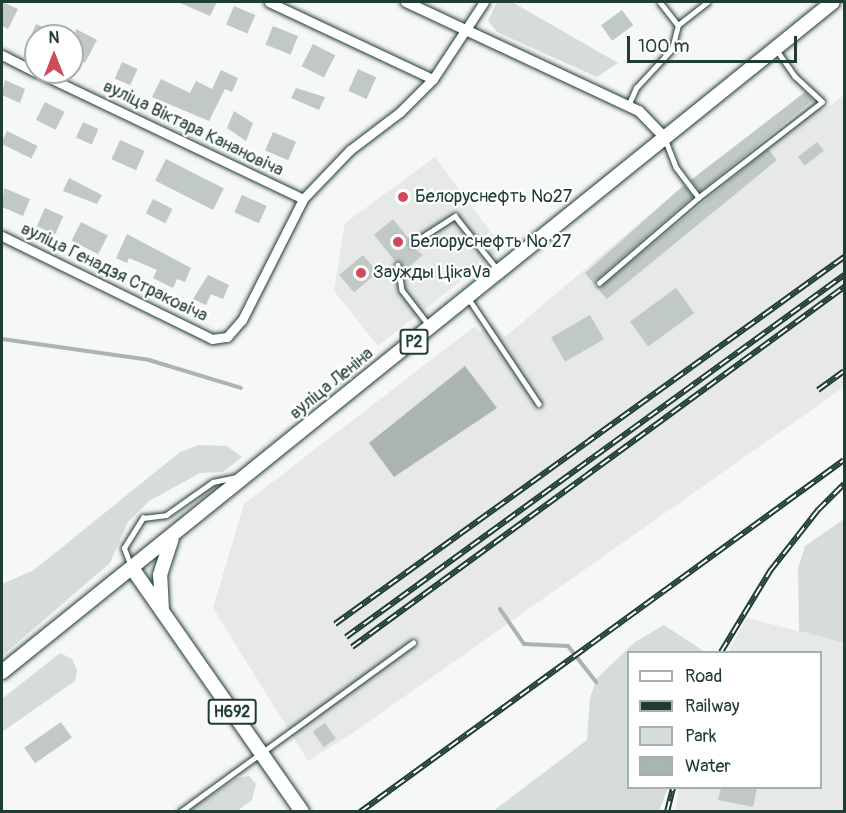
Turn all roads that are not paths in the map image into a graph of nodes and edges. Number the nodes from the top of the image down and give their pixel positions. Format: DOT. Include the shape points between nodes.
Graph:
graph roads {
  1 [pos="269,2"];
  2 [pos="406,2"];
  3 [pos="484,2"];
  4 [pos="660,2"];
  5 [pos="707,2"];
  6 [pos="833,2"];
  7 [pos="678,25"];
  8 [pos="465,31"];
  9 [pos="775,49"];
  10 [pos="2,55"];
  11 [pos="24,66"];
  12 [pos="433,79"];
  13 [pos="61,84"];
  14 [pos="628,106"];
  15 [pos="665,138"];
  16 [pos="699,197"];
  17 [pos="303,200"];
  18 [pos="2,236"];
  19 [pos="413,243"];
  20 [pos="398,265"];
  21 [pos="500,272"];
  22 [pos="599,283"];
  23 [pos="468,297"];
  24 [pos="431,328"];
  25 [pos="539,404"];
  26 [pos="245,477"];
  27 [pos="175,534"];
  28 [pos="132,568"];
  29 [pos="163,612"];
  30 [pos="412,644"];
  31 [pos="2,672"];
  32 [pos="261,754"];
  33 [pos="180,812"];
  34 [pos="302,812"];
  1 -- 12 [label="street"];
  2 -- 8 [label="street"];
  3 -- 8 [label="street"];
  4 -- 7 [label="lane"];
  5 -- 7 [label="lane"];
  6 -- 9 [label="main road, вуліца Леніна / Р2"];
  7 -- 14 [label="lane" via="672,49 636,88"];
  8 -- 12 [label="street"];
  8 -- 14 [label="street"];
  9 -- 15 [label="main road, вуліца Леніна / Р2"];
  9 -- 16 [label="lane" via="795,77 822,102"];
  10 -- 11 [label="street, вуліца Віктара Канановіча"];
  12 -- 17 [label="street" via="400,112 350,150"];
  13 -- 17 [label="street, вуліца Віктара Канановіча"];
  14 -- 15 [label="street" via="648,117"];
  15 -- 16 [label="lane" via="676,167"];
  15 -- 21 [label="main road, вуліца Леніна / Р2"];
  16 -- 22 [label="lane"];
  17 -- 18 [label="street, вуліца Генадзя Страковіча" via="242,320 228,337 212,339"];
  19 -- 21 [label="lane" via="454,216"];
  20 -- 24 [label="lane" via="402,290"];
  21 -- 23 [label="main road, вуліца Леніна / Р2"];
  23 -- 24 [label="main road, вуліца Леніна / Р2"];
  23 -- 25 [label="lane"];
  24 -- 26 [label="main road, вуліца Леніна / Р2"];
  26 -- 27 [label="main road, вуліца Леніна / Р2"];
  26 -- 28 [label="lane" via="213,482 166,515 142,518 124,548"];
  27 -- 28 [label="main road, вуліца Леніна / Р2"];
  27 -- 29 [label="main road" via="160,575"];
  28 -- 29 [label="main road, Н692"];
  28 -- 31 [label="main road, Р2"];
  29 -- 32 [label="main road, Н692"];
  30 -- 32 [label="lane"];
  32 -- 33 [label="lane"];
  32 -- 34 [label="main road, Н692"];
}
